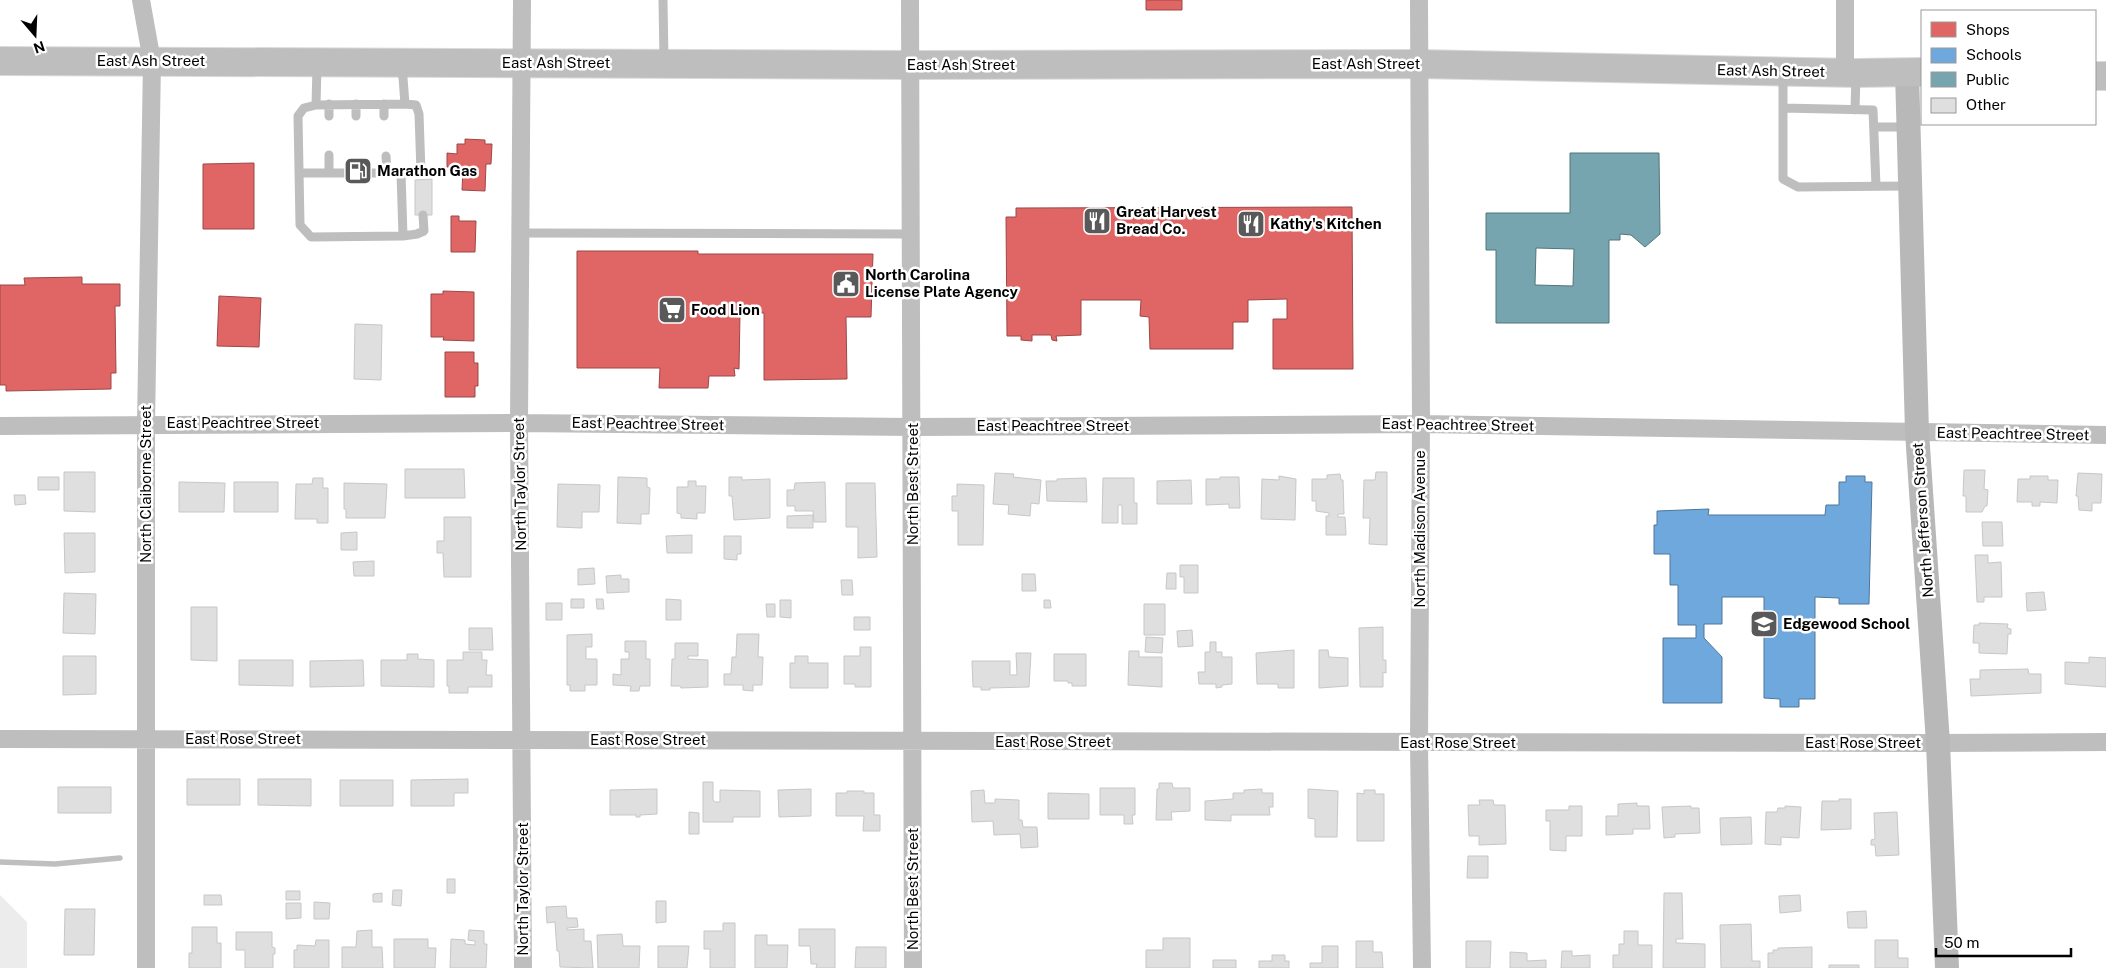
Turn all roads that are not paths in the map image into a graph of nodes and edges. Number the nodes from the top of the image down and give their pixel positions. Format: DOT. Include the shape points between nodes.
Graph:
graph roads {
  1 [pos="141,0"];
  2 [pos="522,0"];
  3 [pos="663,0"];
  4 [pos="910,0"];
  5 [pos="1418,0"];
  6 [pos="1845,0"];
  7 [pos="0,61"];
  8 [pos="152,61"];
  9 [pos="317,62"];
  10 [pos="402,62"];
  11 [pos="522,63"];
  12 [pos="664,64"];
  13 [pos="1418,64"];
  14 [pos="910,65"];
  15 [pos="1783,72"];
  16 [pos="1915,72"];
  17 [pos="1850,73"];
  18 [pos="329,104"];
  19 [pos="356,104"];
  20 [pos="384,104"];
  21 [pos="405,104"];
  22 [pos="316,105"];
  23 [pos="1783,108"];
  24 [pos="1855,110"];
  25 [pos="329,116"];
  26 [pos="356,116"];
  27 [pos="384,116"];
  28 [pos="1874,127"];
  29 [pos="1908,127"];
  30 [pos="328,155"];
  31 [pos="386,156"];
  32 [pos="388,172"];
  33 [pos="299,173"];
  34 [pos="329,173"];
  35 [pos="348,173"];
  36 [pos="369,173"];
  37 [pos="401,173"];
  38 [pos="1876,186"];
  39 [pos="1910,186"];
  40 [pos="423,215"];
  41 [pos="521,233"];
  42 [pos="911,234"];
  43 [pos="404,236"];
  44 [pos="519,423"];
  45 [pos="146,424"];
  46 [pos="1421,424"];
  47 [pos="0,426"];
  48 [pos="913,427"];
  49 [pos="1917,432"];
  50 [pos="2106,435"];
  51 [pos="145,738"];
  52 [pos="0,739"];
  53 [pos="522,740"];
  54 [pos="912,741"];
  55 [pos="2106,742"];
  56 [pos="1419,743"];
  57 [pos="1938,743"];
  58 [pos="146,968"];
  59 [pos="523,968"];
  60 [pos="913,968"];
  61 [pos="1422,968"];
  62 [pos="1947,968"];
  1 -- 8 [label="street, North Claiborne Street"];
  2 -- 11 [label="street, North Taylor Street"];
  3 -- 12 [label="lane"];
  4 -- 14 [label="street, North Best Street"];
  5 -- 13 [label="street, North Madison Avenue"];
  6 -- 17 [label="street"];
  7 -- 8 [label="main road, East Ash Street"];
  8 -- 9 [label="main road, East Ash Street"];
  8 -- 45 [label="street, North Claiborne Street"];
  9 -- 10 [label="main road, East Ash Street"];
  9 -- 22 [label="lane"];
  10 -- 11 [label="main road, East Ash Street"];
  10 -- 21 [label="lane"];
  11 -- 12 [label="main road, East Ash Street"];
  11 -- 41 [label="street, North Taylor Street"];
  12 -- 14 [label="main road, East Ash Street"];
  13 -- 14 [label="main road, East Ash Street"];
  13 -- 15 [label="main road, East Ash Street"];
  13 -- 46 [label="street, North Madison Avenue"];
  14 -- 42 [label="street, North Best Street"];
  15 -- 17 [label="main road, East Ash Street"];
  15 -- 23 [label="lane"];
  16 -- 17 [label="main road, East Ash Street"];
  16 -- 29 [label="street, North Jefferson Street"];
  17 -- 24 [label="lane"];
  18 -- 19 [label="lane"];
  18 -- 22 [label="lane"];
  18 -- 25 [label="lane"];
  19 -- 20 [label="lane"];
  19 -- 26 [label="lane"];
  20 -- 21 [label="lane"];
  20 -- 27 [label="lane"];
  21 -- 37 [label="lane" via="416,105 419,114 422,176"];
  22 -- 33 [label="lane" via="304,108 298,116"];
  23 -- 24 [label="lane"];
  23 -- 38 [label="lane" via="1783,179 1798,186"];
  24 -- 28 [label="lane" via="1873,110"];
  28 -- 29 [label="lane"];
  28 -- 38 [label="lane"];
  29 -- 39 [label="street, North Jefferson Street"];
  30 -- 34 [label="lane"];
  31 -- 32 [label="lane"];
  32 -- 36 [label="lane"];
  32 -- 37 [label="lane"];
  33 -- 34 [label="lane"];
  33 -- 43 [label="lane" via="300,225 311,236"];
  34 -- 35 [label="lane"];
  37 -- 43 [label="lane"];
  38 -- 39 [label="lane"];
  39 -- 49 [label="street, North Jefferson Street"];
  40 -- 43 [label="lane" via="424,231"];
  41 -- 42 [label="lane"];
  41 -- 44 [label="street, North Taylor Street"];
  42 -- 48 [label="street, North Best Street"];
  44 -- 45 [label="street, East Peachtree Street"];
  44 -- 48 [label="street, East Peachtree Street"];
  44 -- 53 [label="street, North Taylor Street"];
  45 -- 47 [label="street, East Peachtree Street"];
  45 -- 51 [label="street, North Claiborne Street"];
  46 -- 48 [label="street, East Peachtree Street"];
  46 -- 49 [label="street, East Peachtree Street"];
  46 -- 56 [label="street, North Madison Avenue"];
  48 -- 54 [label="street, North Best Street"];
  49 -- 50 [label="street, East Peachtree Street"];
  49 -- 57 [label="street, North Jefferson Street"];
  51 -- 52 [label="street, East Rose Street"];
  51 -- 53 [label="street, East Rose Street"];
  51 -- 58 [label="street, North Claiborne Street"];
  53 -- 54 [label="street, East Rose Street"];
  53 -- 59 [label="street, North Taylor Street"];
  54 -- 56 [label="street, East Rose Street"];
  54 -- 60 [label="street, North Best Street"];
  55 -- 57 [label="street, East Rose Street"];
  56 -- 57 [label="street, East Rose Street"];
  56 -- 61 [label="street, North Madison Avenue"];
  57 -- 62 [label="street, North Jefferson Street"];
}
